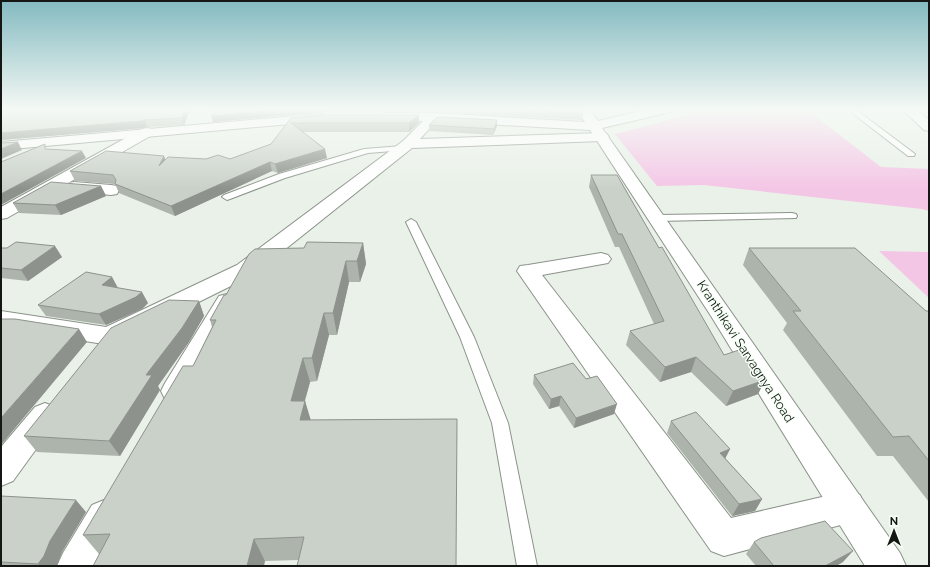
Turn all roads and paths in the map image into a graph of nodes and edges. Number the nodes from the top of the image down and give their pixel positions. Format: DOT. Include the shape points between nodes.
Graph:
graph roads {
  1 [pos="109,135"];
  2 [pos="141,135"];
  3 [pos="416,135"];
  4 [pos="491,135"];
  5 [pos="601,135"];
  6 [pos="886,135"];
  7 [pos="60,140"];
  8 [pos="1,146"];
  9 [pos="405,146"];
  10 [pos="107,154"];
  11 [pos="911,154"];
  12 [pos="129,156"];
  13 [pos="21,157"];
  14 [pos="53,185"];
  15 [pos="111,190"];
  16 [pos="227,197"];
  17 [pos="1,214"];
  18 [pos="792,216"];
  19 [pos="657,218"];
  20 [pos="411,222"];
  21 [pos="601,259"];
  22 [pos="245,270"];
  23 [pos="1,319"];
  24 [pos="109,336"];
  25 [pos="89,361"];
  26 [pos="60,397"];
  27 [pos="162,414"];
  28 [pos="1,471"];
  29 [pos="115,497"];
  30 [pos="848,507"];
  31 [pos="76,566"];
  32 [pos="527,566"];
  33 [pos="887,566"];
  1 -- 7 [label="street"];
  2 -- 10 [label="street"];
  3 -- 9 [label="street"];
  4 -- 9 [label="street"];
  5 -- 19 [label="street, Kranthikavi Sarvagnya Road"];
  6 -- 11 [label="lane"];
  7 -- 8 [label="street"];
  7 -- 13 [label="street"];
  9 -- 16 [label="lane" via="367,151 282,176"];
  9 -- 22 [label="street"];
  10 -- 12 [label="street"];
  10 -- 14 [label="street"];
  14 -- 15 [label="street"];
  14 -- 17 [label="street"];
  18 -- 19 [label="lane"];
  19 -- 30 [label="street, Kranthikavi Sarvagnya Road"];
  20 -- 32 [label="lane" via="467,337 500,423"];
  21 -- 30 [label="street" via="528,271 724,538"];
  22 -- 24 [label="street"];
  22 -- 27 [label="street"];
  23 -- 24 [label="street"];
  24 -- 25 [label="street"];
  26 -- 28 [label="street"];
  29 -- 31 [label="street"];
  30 -- 33 [label="street, Kranthikavi Sarvagnya Road"];
}
